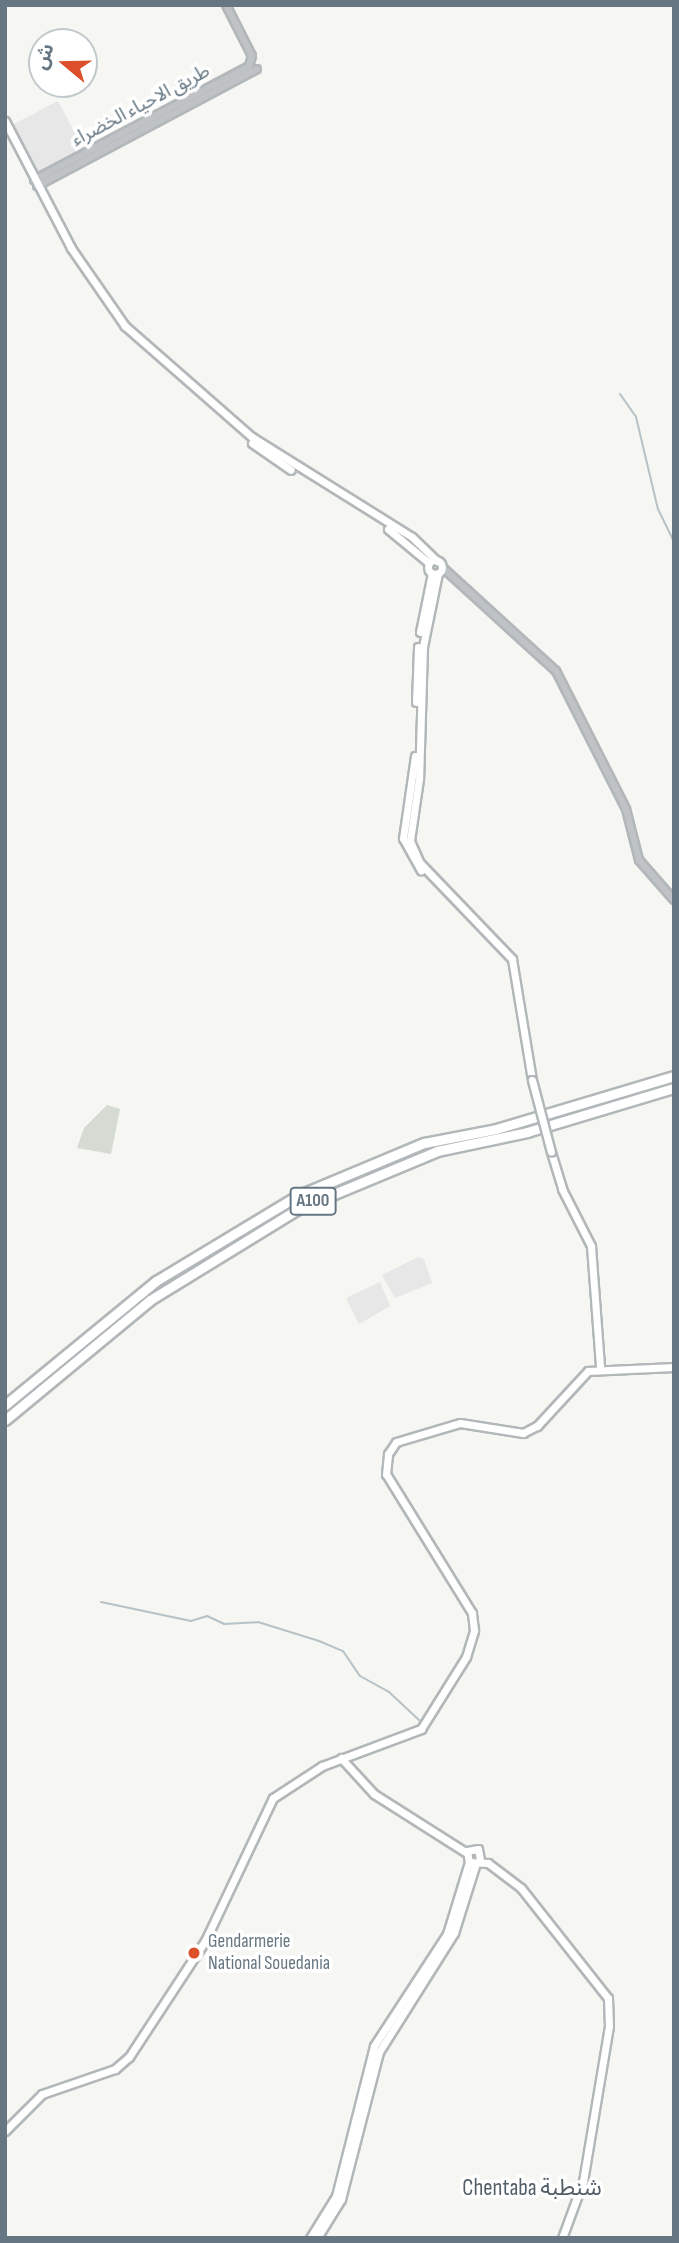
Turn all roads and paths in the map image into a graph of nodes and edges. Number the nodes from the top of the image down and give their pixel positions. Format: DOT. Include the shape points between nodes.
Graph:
graph roads {
  1 [pos="226,5"];
  2 [pos="257,69"];
  3 [pos="5,121"];
  4 [pos="148,123"];
  5 [pos="5,131"];
  6 [pos="35,183"];
  7 [pos="436,567"];
  8 [pos="674,900"];
  9 [pos="674,1076"];
  10 [pos="674,1088"];
  11 [pos="600,1367"];
  12 [pos="674,1367"];
  13 [pos="5,1405"];
  14 [pos="5,1420"];
  15 [pos="341,1758"];
  16 [pos="467,1853"];
  17 [pos="475,1861"];
  18 [pos="5,2131"];
  19 [pos="310,2238"];
  20 [pos="317,2238"];
  21 [pos="562,2238"];
  1 -- 4 [label="street, طريق الاحياء الخضراء" via="251,54 249,66"];
  2 -- 4 [label="street"];
  3 -- 6 [label="main road"];
  4 -- 6 [label="street"];
  5 -- 7 [label="main road" via="63,243 122,329 258,447 410,542"];
  6 -- 7 [label="main road" via="85,272 130,331 252,436 412,537"];
  7 -- 8 [label="street" via="556,671 626,809 639,860"];
  7 -- 11 [label="main road, bridge" via="417,653 415,762 403,842 412,861 514,970 531,1080 551,1152 562,1189 592,1246"];
  9 -- 13 [label="highway, A100" via="496,1129 424,1143 297,1196 156,1281"];
  10 -- 14 [label="highway, A100" via="527,1132 437,1151 319,1199 179,1279"];
  11 -- 12 [label="main road"];
  11 -- 15 [label="main road" via="580,1376 531,1431 515,1435 481,1425 446,1424 404,1437 391,1449 386,1474 465,1598 473,1637 421,1729"];
  15 -- 16 [label="main road" via="373,1794"];
  15 -- 18 [label="main road" via="273,1798 205,1941 129,2057 115,2069 42,2094"];
  16 -- 17 [label="main road"];
  16 -- 17 [label="main road" via="478,1849"];
  17 -- 19 [label="main road" via="447,1934 374,2046 338,2190"];
  17 -- 20 [label="main road" via="453,1933 379,2052 341,2199"];
  17 -- 21 [label="main road" via="521,1888 608,1998 609,2026 583,2181"];
}
